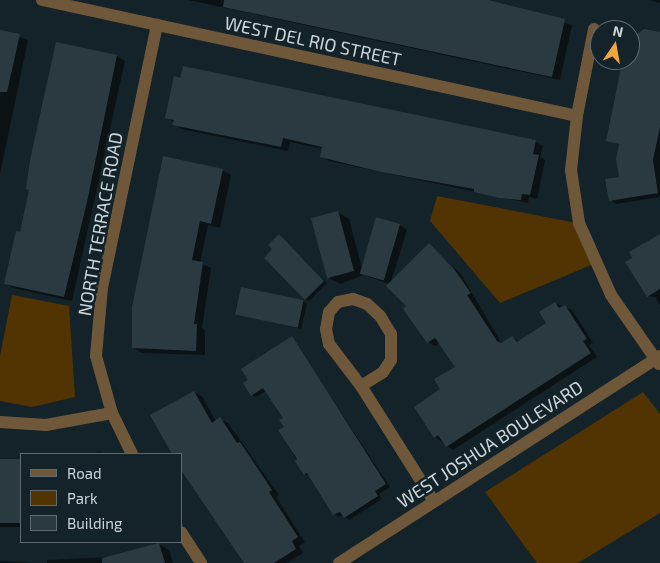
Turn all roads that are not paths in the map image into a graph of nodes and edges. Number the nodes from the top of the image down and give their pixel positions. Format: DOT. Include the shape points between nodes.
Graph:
graph roads {
  1 [pos="42,0"];
  2 [pos="157,25"];
  3 [pos="590,49"];
  4 [pos="577,116"];
  5 [pos="658,360"];
  6 [pos="360,386"];
  7 [pos="112,413"];
  8 [pos="0,422"];
  9 [pos="132,453"];
  10 [pos="433,500"];
  11 [pos="182,534"];
  12 [pos="201,563"];
  13 [pos="339,563"];
  1 -- 2 [label="street, WEST DEL RIO STREET"];
  2 -- 4 [label="street, WEST DEL RIO STREET"];
  2 -- 7 [label="street, NORTH TERRACE ROAD" via="102,288 96,356"];
  3 -- 4 [label="street"];
  4 -- 5 [label="street" via="571,170 579,223 611,295"];
  5 -- 10 [label="street, WEST JOSHUA BOULEVARD"];
  6 -- 6 [label="street" via="329,344 326,329 330,312 338,302 353,299 367,304 380,316 391,334 391,360 382,372"];
  6 -- 10 [label="street"];
  7 -- 8 [label="street" via="46,425"];
  7 -- 9 [label="street, NORTH TERRACE ROAD"];
  10 -- 13 [label="street, WEST JOSHUA BOULEVARD"];
  11 -- 12 [label="street"];
}
